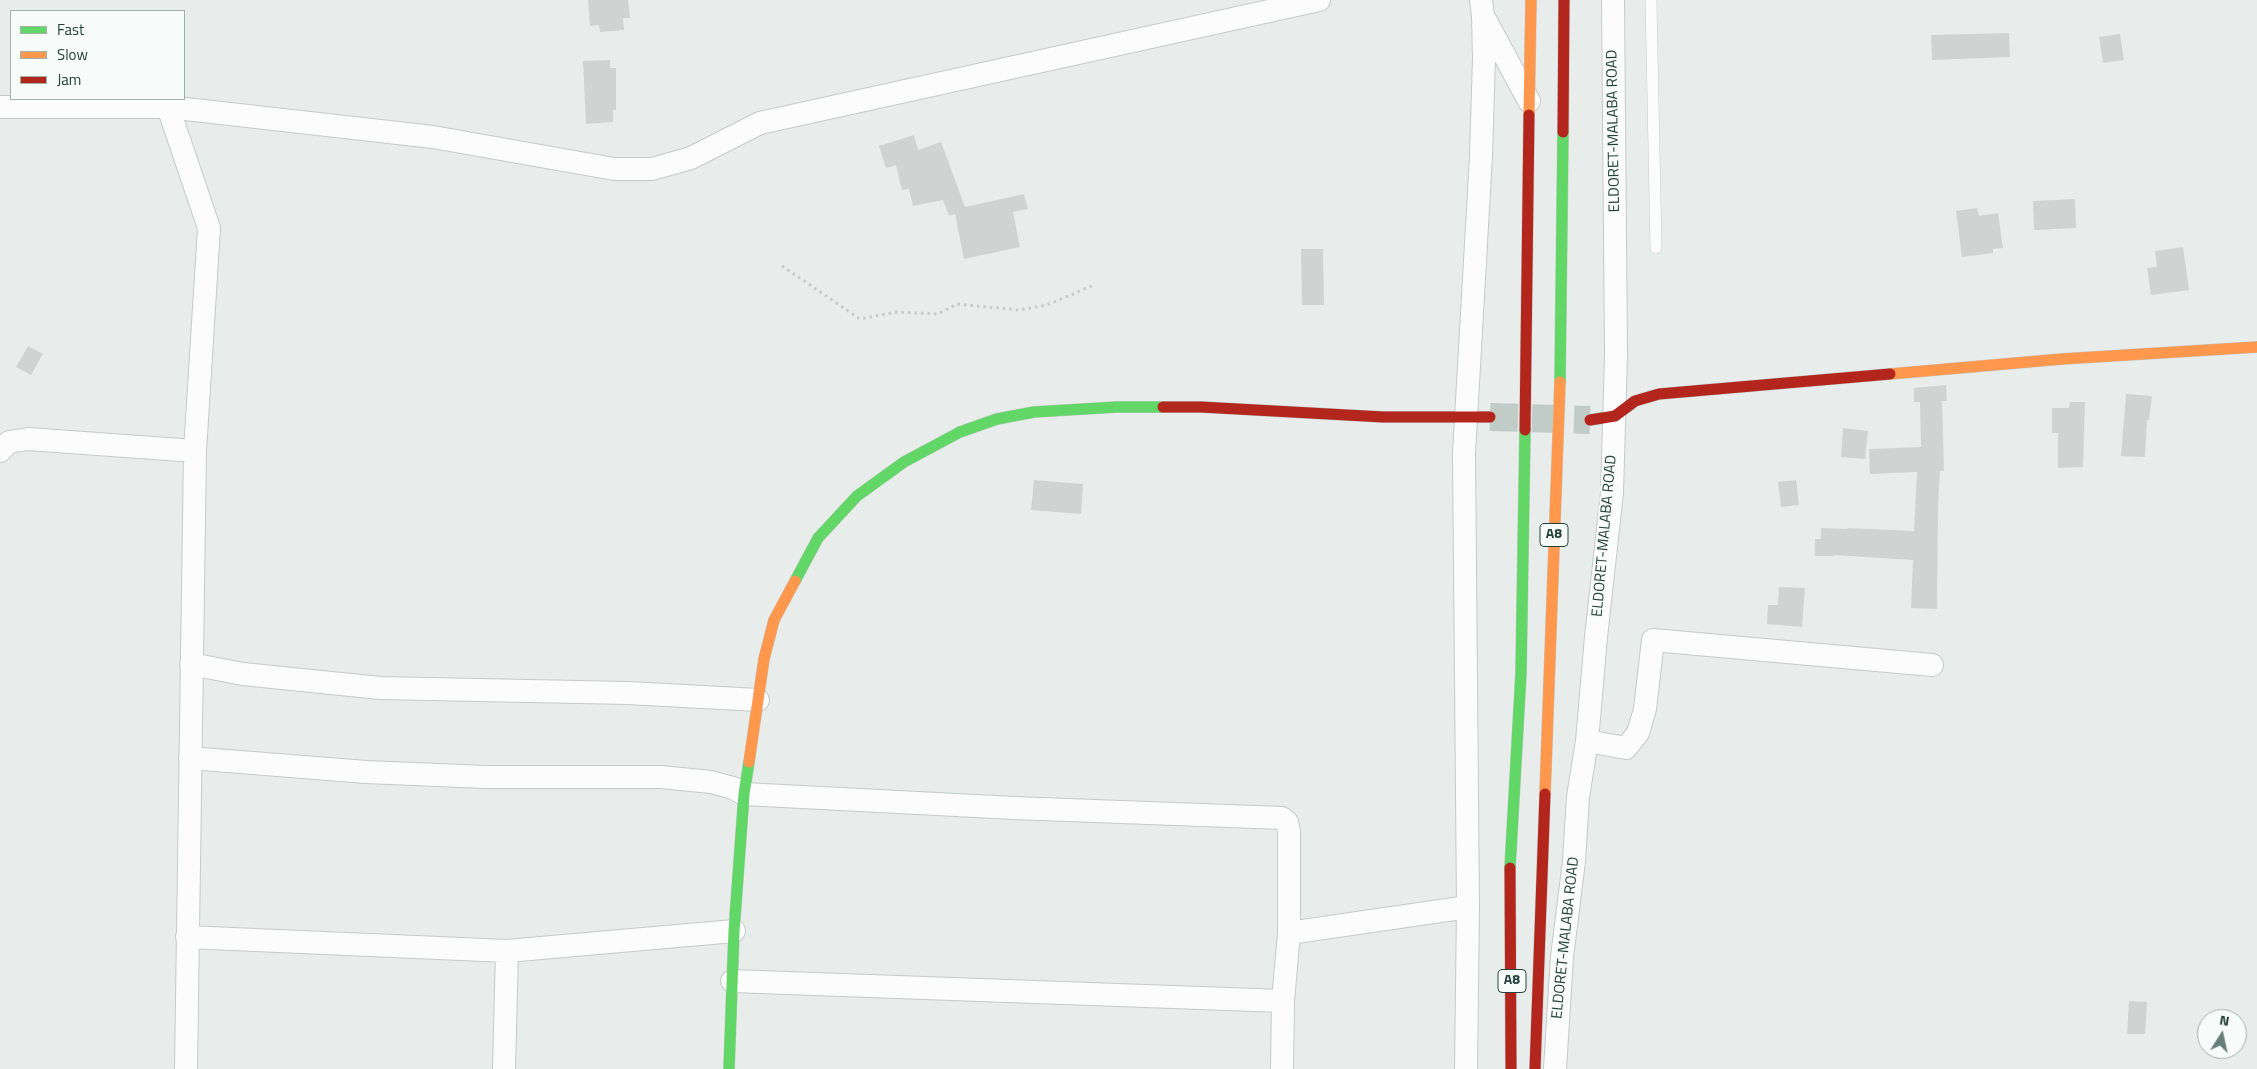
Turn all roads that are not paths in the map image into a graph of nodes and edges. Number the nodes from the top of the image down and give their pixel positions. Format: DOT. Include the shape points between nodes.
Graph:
graph roads {
  1 [pos="1319,0"];
  2 [pos="1531,0"];
  3 [pos="1564,0"];
  4 [pos="1613,0"];
  5 [pos="1651,0"];
  6 [pos="1482,8"];
  7 [pos="1528,101"];
  8 [pos="0,107"];
  9 [pos="168,107"];
  10 [pos="1656,248"];
  11 [pos="2257,347"];
  12 [pos="1614,416"];
  13 [pos="1490,417"];
  14 [pos="1465,418"];
  15 [pos="1590,420"];
  16 [pos="0,451"];
  17 [pos="195,451"];
  18 [pos="191,664"];
  19 [pos="1932,665"];
  20 [pos="758,700"];
  21 [pos="1587,741"];
  22 [pos="190,758"];
  23 [pos="744,794"];
  24 [pos="1468,907"];
  25 [pos="734,931"];
  26 [pos="1289,933"];
  27 [pos="187,937"];
  28 [pos="507,951"];
  29 [pos="732,981"];
  30 [pos="1283,1001"];
  31 [pos="186,1069"];
  32 [pos="504,1069"];
  33 [pos="729,1069"];
  34 [pos="1282,1069"];
  35 [pos="1466,1069"];
  36 [pos="1511,1069"];
  37 [pos="1535,1069"];
  38 [pos="1555,1069"];
  1 -- 9 [label="street" via="760,123 691,158 652,169 614,169 433,137"];
  2 -- 7 [label="main road, A8"];
  3 -- 37 [label="main road, ELDORET-MALABA ROAD / A8" via="1562,315"];
  4 -- 12 [label="street, ELDORET-MALABA ROAD"];
  5 -- 10 [label="lane"];
  6 -- 7 [label="street"];
  6 -- 14 [label="street" via="1481,156"];
  7 -- 36 [label="main road, A8" via="1521,673 1509,894"];
  8 -- 9 [label="street"];
  9 -- 17 [label="street" via="209,228"];
  11 -- 12 [label="main road" via="2062,359 1658,394 1635,401"];
  12 -- 15 [label="main road"];
  12 -- 21 [label="street, ELDORET-MALABA ROAD" via="1612,493"];
  13 -- 14 [label="main road"];
  14 -- 20 [label="main road" via="1201,407 1117,407 1034,412 997,419 960,432 904,462 857,496 818,538 774,620"];
  14 -- 24 [label="street"];
  16 -- 17 [label="street" via="9,442 28,439"];
  17 -- 18 [label="street"];
  18 -- 20 [label="street" via="243,674 380,688"];
  18 -- 22 [label="street"];
  19 -- 21 [label="street" via="1652,640 1646,709 1638,733 1626,748"];
  20 -- 23 [label="main road"];
  21 -- 38 [label="street, ELDORET-MALABA ROAD" via="1578,797 1562,957"];
  22 -- 23 [label="street" via="366,772 486,777 661,777 711,782"];
  22 -- 27 [label="street"];
  23 -- 25 [label="main road"];
  23 -- 26 [label="street" via="1282,818 1287,822 1288,832"];
  24 -- 26 [label="street"];
  24 -- 35 [label="street"];
  25 -- 28 [label="street"];
  25 -- 29 [label="main road"];
  26 -- 30 [label="street"];
  27 -- 28 [label="street"];
  27 -- 31 [label="street"];
  28 -- 32 [label="street"];
  29 -- 30 [label="street"];
  29 -- 33 [label="main road"];
  30 -- 34 [label="street"];
}
